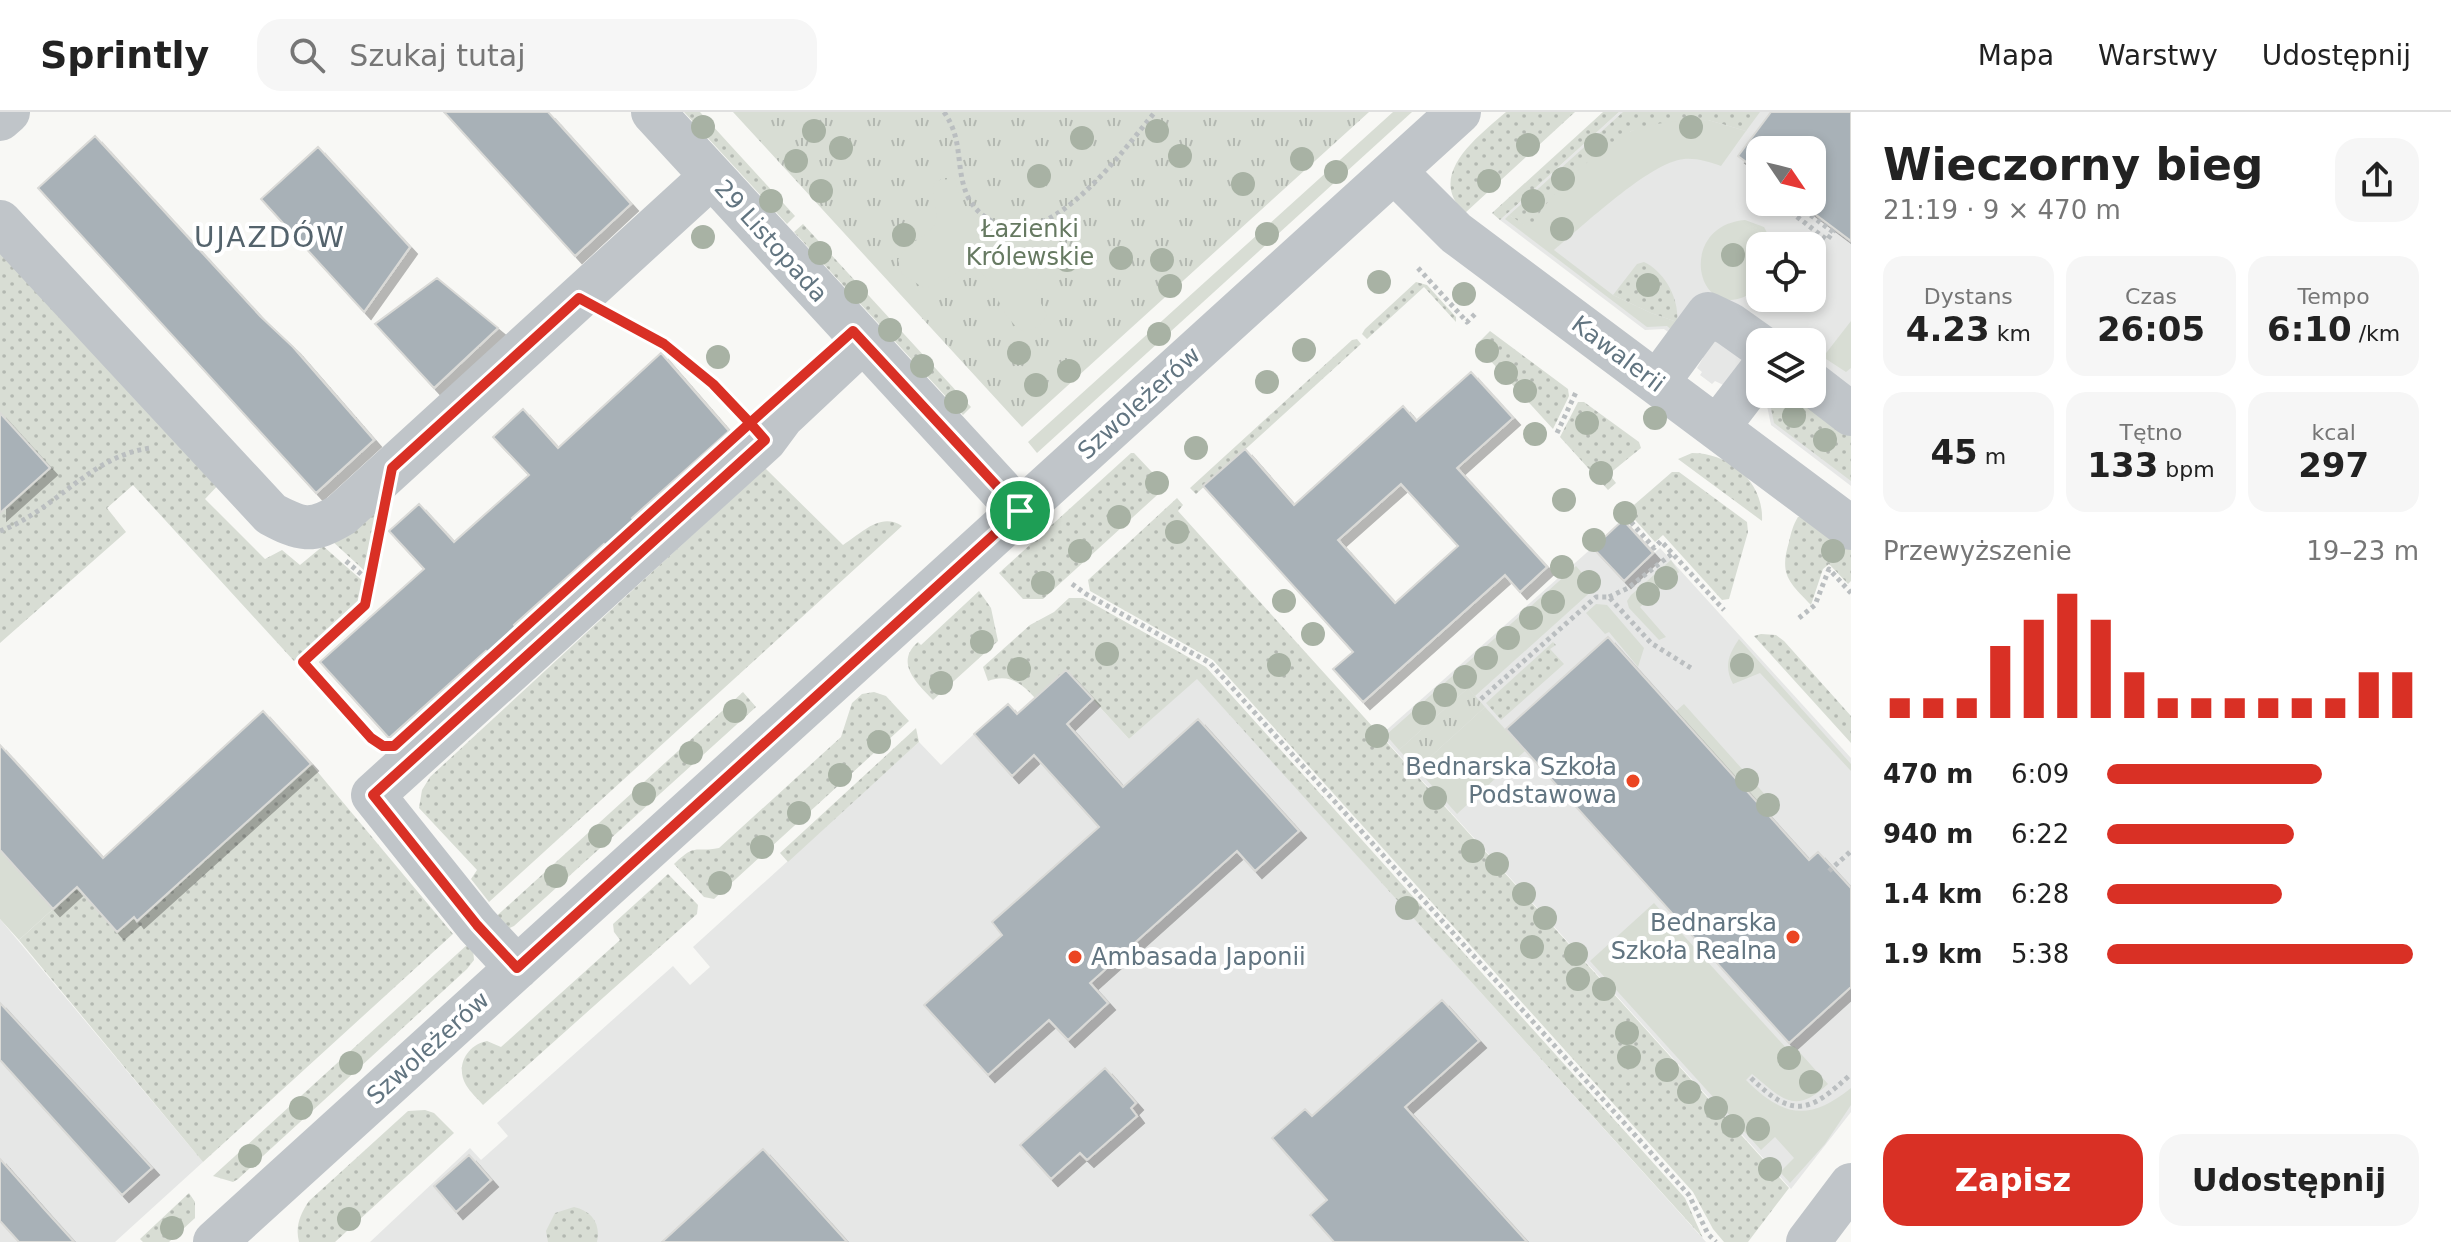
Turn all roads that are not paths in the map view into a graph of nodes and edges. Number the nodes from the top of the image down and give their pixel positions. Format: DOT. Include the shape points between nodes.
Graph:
graph roads {
  1 [pos="8,112"];
  2 [pos="653,112"];
  3 [pos="1459,112"];
  4 [pos="0,119"];
  5 [pos="1394,171"];
  6 [pos="712,176"];
  7 [pos="0,222"];
  8 [pos="1746,336"];
  9 [pos="863,341"];
  10 [pos="1657,383"];
  11 [pos="1746,390"];
  12 [pos="1826,395"];
  13 [pos="1851,414"];
  14 [pos="1717,428"];
  15 [pos="1020,511"];
  16 [pos="1851,528"];
  17 [pos="517,968"];
  18 [pos="241,1234"];
  1 -- 4 [label="street"];
  2 -- 6 [label="street, 29 Listopada"];
  3 -- 5 [label="street, Szwoleżerów"];
  5 -- 10 [label="street, Kawalerii" via="1456,233"];
  5 -- 15 [label="street, Szwoleżerów"];
  6 -- 7 [label="street" via="351,506 322,526 305,529 271,514"];
  6 -- 9 [label="street, 29 Listopada"];
  8 -- 10 [label="street" via="1708,314"];
  9 -- 15 [label="street, 29 Listopada"];
  9 -- 17 [label="street" via="782,417 765,440 373,795"];
  10 -- 14 [label="street, Kawalerii"];
  11 -- 14 [label="street"];
  12 -- 13 [label="street"];
  14 -- 16 [label="street, Kawalerii"];
  15 -- 17 [label="street, Szwoleżerów"];
  17 -- 18 [label="street, Szwoleżerów"];
}
